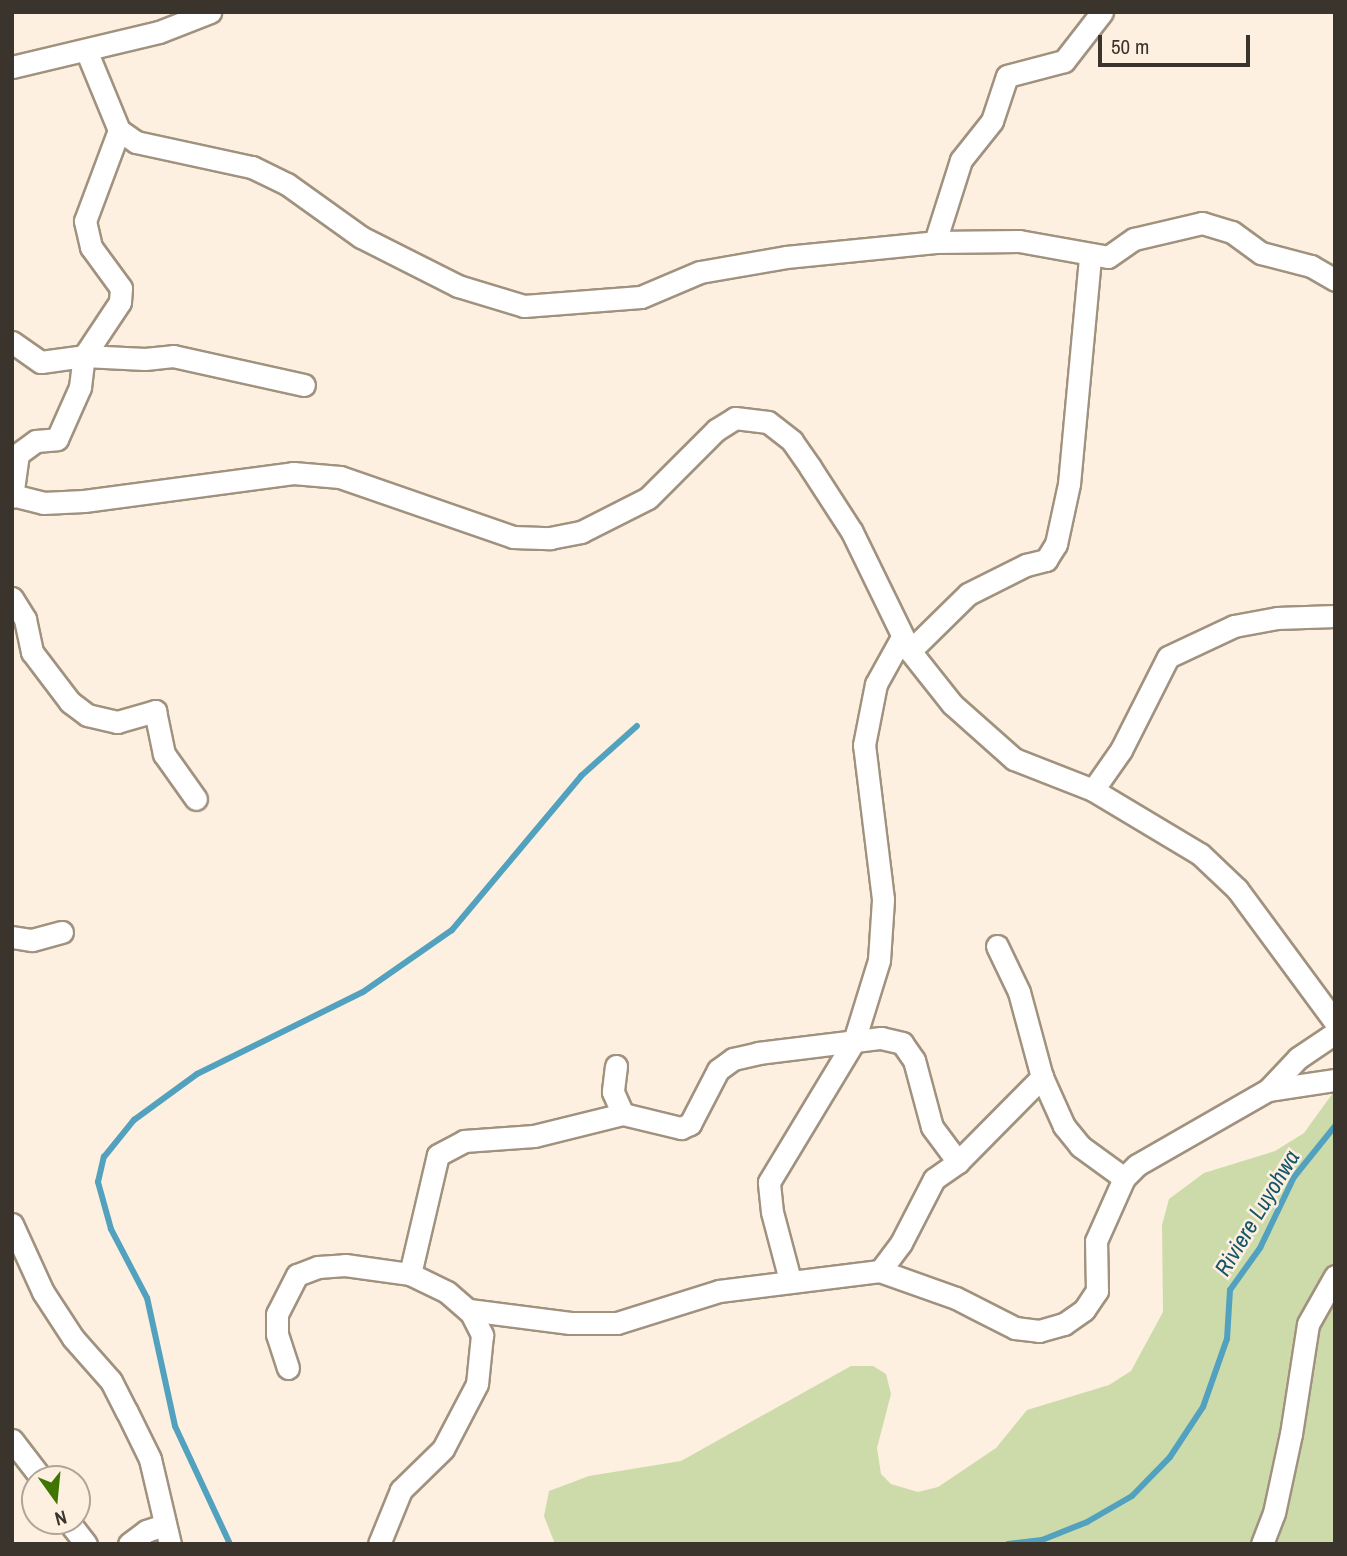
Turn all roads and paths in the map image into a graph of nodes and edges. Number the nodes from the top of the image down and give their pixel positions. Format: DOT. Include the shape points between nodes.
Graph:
graph roads {
  1 [pos="210,12"];
  2 [pos="1102,12"];
  3 [pos="86,50"];
  4 [pos="12,67"];
  5 [pos="119,130"];
  6 [pos="935,243"];
  7 [pos="1090,257"];
  8 [pos="1335,280"];
  9 [pos="12,342"];
  10 [pos="85,356"];
  11 [pos="304,385"];
  12 [pos="13,495"];
  13 [pos="12,598"];
  14 [pos="1335,616"];
  15 [pos="906,644"];
  16 [pos="1093,790"];
  17 [pos="196,799"];
  18 [pos="62,932"];
  19 [pos="12,937"];
  20 [pos="997,946"];
  21 [pos="1335,1022"];
  22 [pos="1335,1033"];
  23 [pos="854,1041"];
  24 [pos="616,1066"];
  25 [pos="1042,1077"];
  26 [pos="1335,1080"];
  27 [pos="1268,1090"];
  28 [pos="623,1114"];
  29 [pos="958,1162"];
  30 [pos="1124,1178"];
  31 [pos="12,1224"];
  32 [pos="880,1271"];
  33 [pos="410,1274"];
  34 [pos="1335,1276"];
  35 [pos="790,1280"];
  36 [pos="469,1310"];
  37 [pos="288,1368"];
  38 [pos="12,1440"];
  39 [pos="31,1465"];
  40 [pos="167,1534"];
  41 [pos="129,1544"];
  42 [pos="379,1544"];
  43 [pos="1262,1544"];
  1 -- 3 [label="street" via="159,32"];
  2 -- 6 [label="street" via="1065,61 1007,76 992,121 961,160"];
  3 -- 4 [label="street"];
  3 -- 5 [label="street"];
  5 -- 6 [label="street" via="136,142 174,153 251,167 287,184 361,237 458,286 524,306 641,297 700,272 786,257"];
  5 -- 10 [label="street" via="85,221 91,247 121,288 120,302"];
  6 -- 7 [label="street" via="1019,241"];
  7 -- 8 [label="street" via="1108,257 1133,239 1167,228 1202,223 1232,232 1261,253 1311,266"];
  7 -- 15 [label="street" via="1069,484 1056,544 1046,560 968,594"];
  9 -- 10 [label="street" via="41,362"];
  10 -- 11 [label="street" via="173,356"];
  10 -- 12 [label="street" via="71,416 57,439 36,441 18,454"];
  12 -- 15 [label="street" via="43,503 84,502 293,473 340,477 513,537 550,538 581,532 649,498 716,430 735,418 768,422 792,441 852,532"];
  13 -- 17 [label="street" via="25,620 32,652 70,702 87,715 117,722 155,711 164,754"];
  14 -- 16 [label="street" via="1278,618 1234,626 1168,657 1121,750"];
  15 -- 16 [label="street" via="987,739 1014,759"];
  15 -- 23 [label="street" via="876,684 864,746 884,926"];
  16 -- 21 [label="street" via="1163,828 1237,889"];
  18 -- 19 [label="street" via="32,940"];
  20 -- 25 [label="street" via="1019,992"];
  22 -- 27 [label="street" via="1298,1058"];
  23 -- 28 [label="street" via="733,1059 718,1070 690,1124 681,1128"];
  23 -- 29 [label="street" via="881,1038 902,1043 914,1060 932,1127"];
  23 -- 35 [label="street" via="769,1182"];
  24 -- 28 [label="street" via="613,1093"];
  25 -- 29 [label="street"];
  25 -- 30 [label="street" via="1064,1126 1080,1146"];
  26 -- 27 [label="street"];
  27 -- 30 [label="street" via="1137,1165"];
  28 -- 33 [label="street" via="534,1136 464,1141 438,1155"];
  29 -- 32 [label="street" via="934,1179 901,1243"];
  30 -- 32 [label="street" via="1096,1241 1097,1292 1084,1310 1064,1324 1039,1331 1015,1328 956,1298"];
  31 -- 40 [label="street" via="43,1292 73,1338 111,1381 127,1412 150,1459"];
  32 -- 35 [label="street"];
  33 -- 36 [label="street"];
  33 -- 37 [label="street" via="345,1265 297,1275 277,1314 277,1334"];
  34 -- 43 [label="street" via="1307,1324 1291,1434 1274,1513"];
  35 -- 36 [label="street" via="719,1291 617,1323 570,1324"];
  36 -- 42 [label="street" via="482,1335 477,1384 443,1449 401,1490"];
  38 -- 39 [label="street"];
  40 -- 41 [label="street" via="146,1531"];
}
